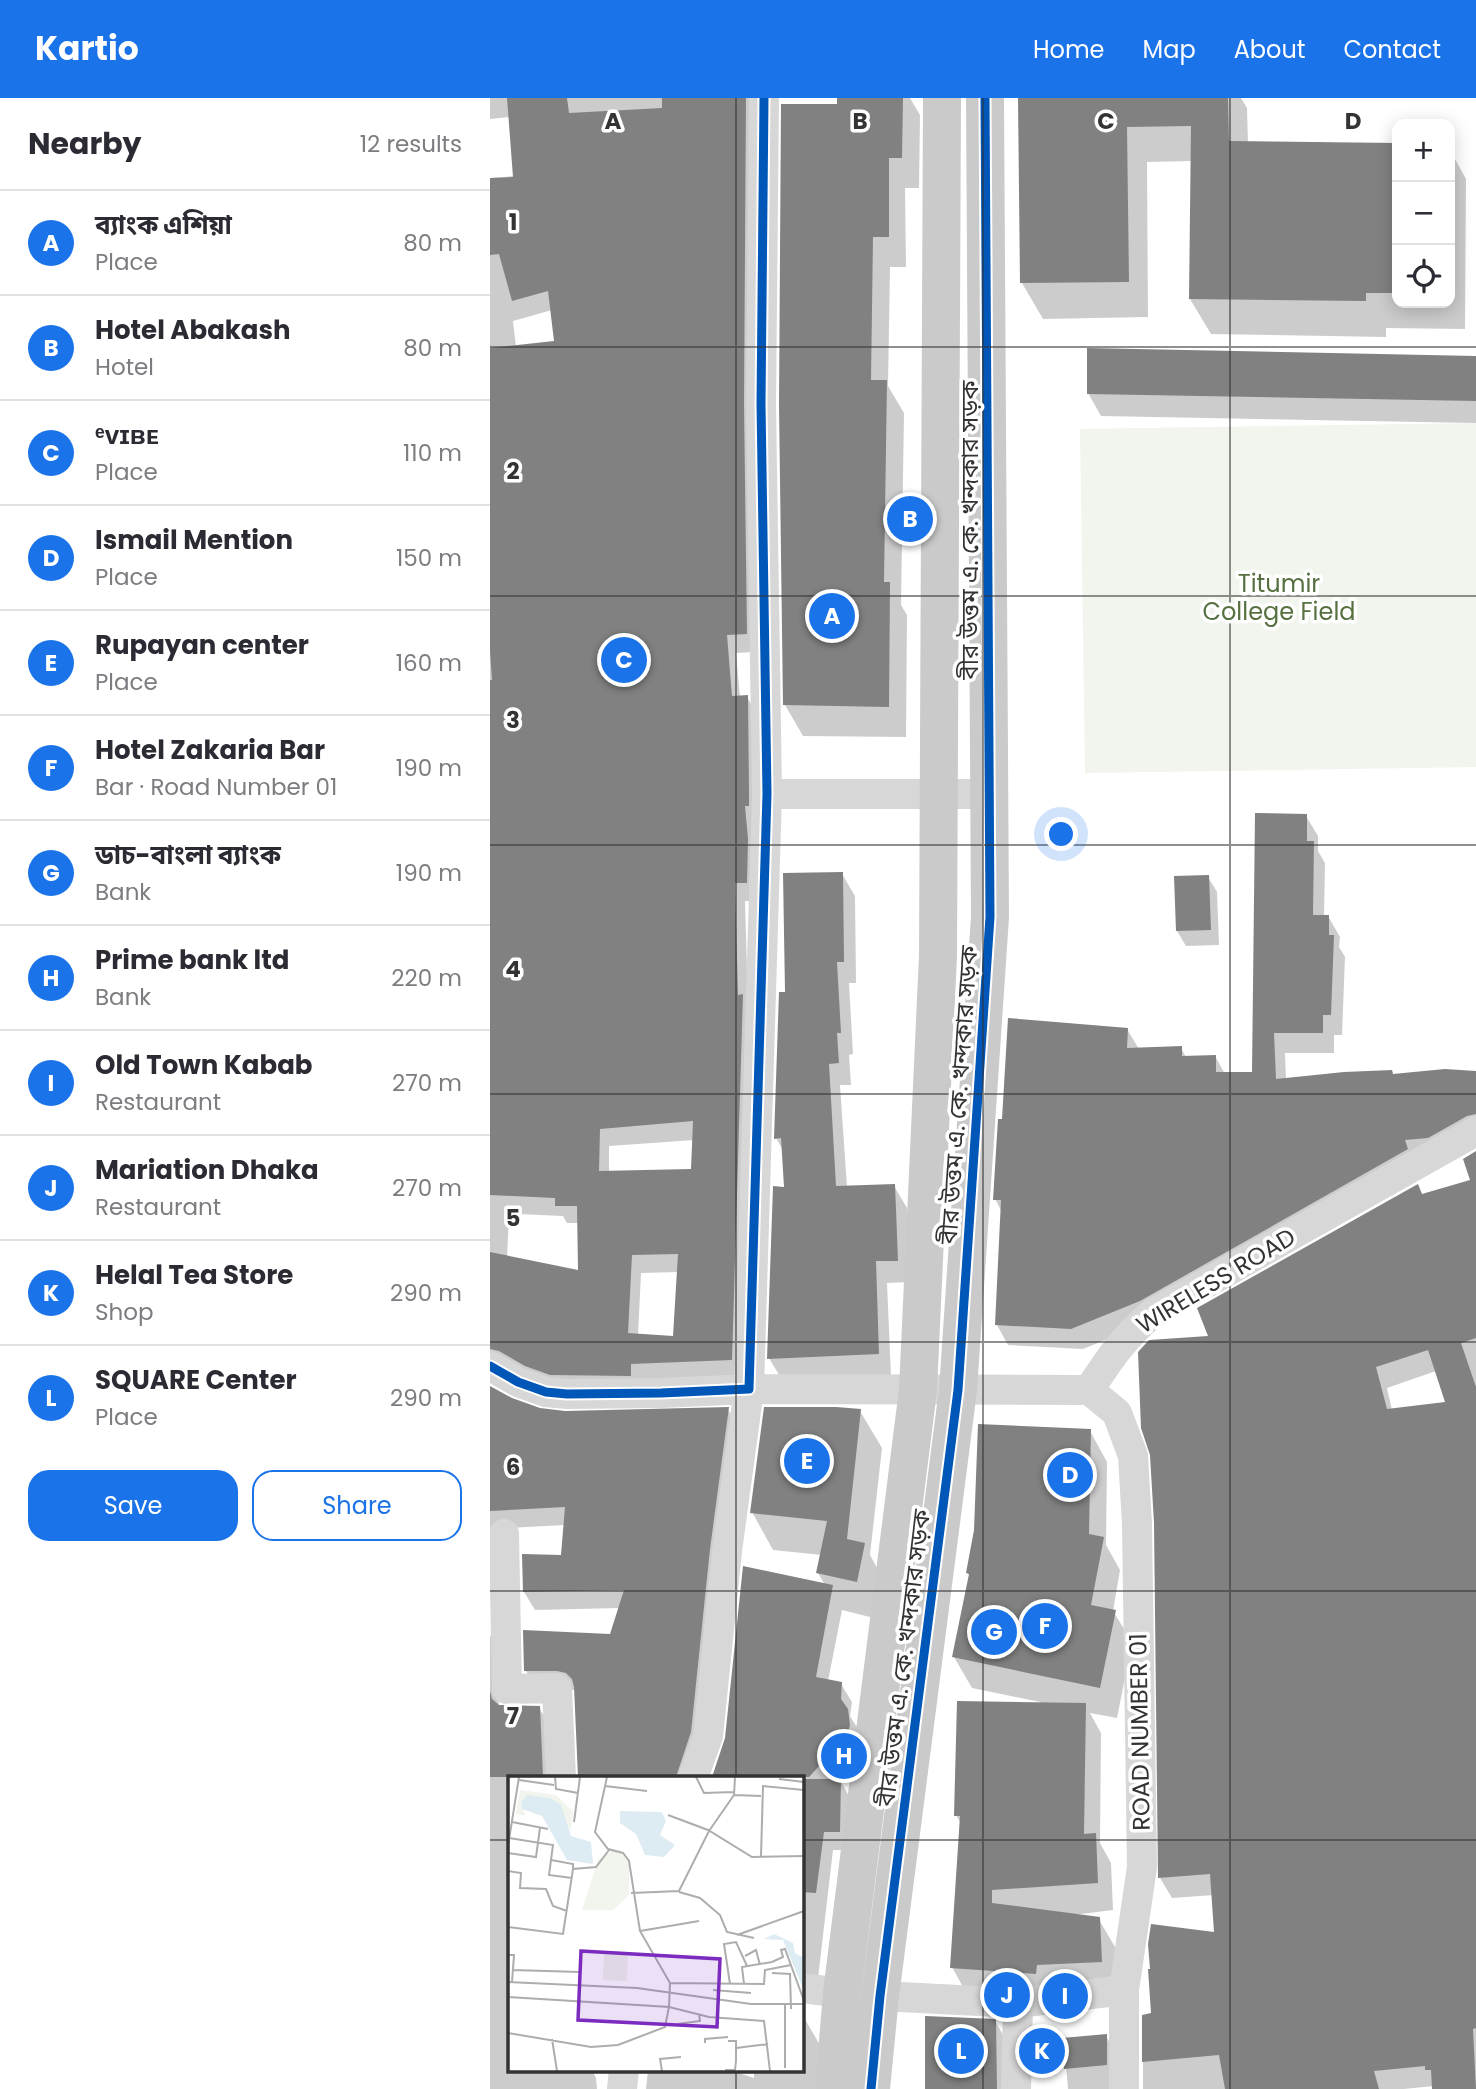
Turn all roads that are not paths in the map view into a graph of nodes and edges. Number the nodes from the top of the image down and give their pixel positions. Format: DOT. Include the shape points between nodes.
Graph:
graph roads {
  1 [pos="764,98"];
  2 [pos="942,98"];
  3 [pos="985,98"];
  4 [pos="767,794"];
  5 [pos="939,794"];
  6 [pos="991,794"];
  7 [pos="1476,1131"];
  8 [pos="490,1366"];
  9 [pos="749,1388"];
  10 [pos="918,1390"];
  11 [pos="958,1390"];
  12 [pos="1089,1390"];
  13 [pos="504,1534"];
  14 [pos="561,1776"];
  15 [pos="693,1776"];
  16 [pos="803,1988"];
  17 [pos="1124,1990"];
  18 [pos="842,1993"];
  19 [pos="880,1996"];
  20 [pos="1018,2003"];
  21 [pos="834,2089"];
  22 [pos="871,2089"];
  23 [pos="1016,2089"];
  24 [pos="1124,2089"];
  1 -- 4 [label="street" via="761,404"];
  2 -- 5 [label="main road, বীর উত্তম এ. কে. খন্দকার সড়ক"];
  3 -- 6 [label="main road, বীর উত্তম এ. কে. খন্দকার সড়ক"];
  4 -- 5 [label="street"];
  4 -- 9 [label="street"];
  5 -- 6 [label="street"];
  5 -- 10 [label="main road, বীর উত্তম এ. কে. খন্দকার সড়ক" via="938,956"];
  6 -- 11 [label="main road, বীর উত্তম এ. কে. খন্দকার সড়ক" via="990,917"];
  7 -- 12 [label="street, WIRELESS ROAD" via="1153,1313 1114,1350"];
  8 -- 9 [label="street" via="518,1382 568,1394"];
  9 -- 10 [label="street"];
  9 -- 15 [label="street" via="708,1736"];
  10 -- 11 [label="street"];
  10 -- 18 [label="main road, বীর উত্তম এ. কে. খন্দকার সড়ক"];
  11 -- 12 [label="street"];
  11 -- 19 [label="main road, বীর উত্তম এ. কে. খন্দকার সড়ক"];
  12 -- 17 [label="street, ROAD NUMBER 01" via="1117,1413 1133,1456 1137,1524 1142,1867"];
  13 -- 14 [label="street" via="507,1689 557,1688"];
  16 -- 18 [label="street"];
  17 -- 20 [label="street"];
  17 -- 24 [label="street, ROAD NUMBER 01"];
  18 -- 21 [label="main road, বীর উত্তম এ. কে. খন্দকার সড়ক"];
  19 -- 20 [label="street"];
  19 -- 22 [label="main road, বীর উত্তম এ. কে. খন্দকার সড়ক"];
  20 -- 23 [label="street"];
}
